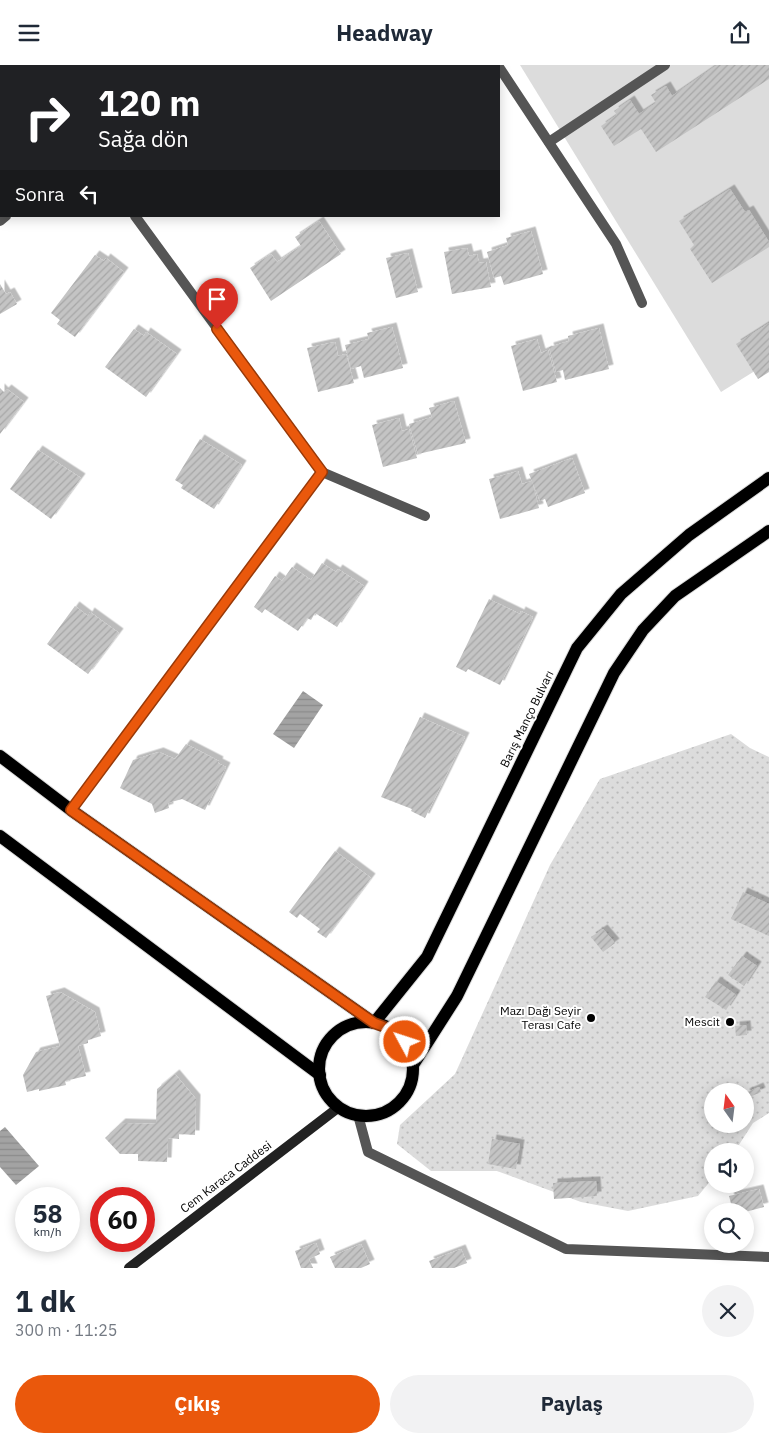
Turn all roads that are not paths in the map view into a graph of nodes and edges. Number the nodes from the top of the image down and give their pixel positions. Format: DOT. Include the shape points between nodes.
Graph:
graph roads {
  1 [pos="665,65"];
  2 [pos="500,69"];
  3 [pos="549,142"];
  4 [pos="136,217"];
  5 [pos="642,303"];
  6 [pos="322,472"];
  7 [pos="769,478"];
  8 [pos="425,516"];
  9 [pos="769,531"];
  10 [pos="0,756"];
  11 [pos="71,810"];
  12 [pos="0,836"];
  13 [pos="374,1023"];
  14 [pos="413,1065"];
  15 [pos="320,1075"];
  16 [pos="339,1107"];
  17 [pos="358,1115"];
  18 [pos="769,1257"];
  19 [pos="129,1268"];
  1 -- 3 [label="street"];
  2 -- 3 [label="street"];
  3 -- 5 [label="street" via="616,244"];
  4 -- 6 [label="street"];
  6 -- 8 [label="street"];
  6 -- 11 [label="street"];
  7 -- 13 [label="main road, Barış Manço Bulvarı" via="688,535 629,587 577,648 428,957"];
  9 -- 14 [label="main road" via="675,596 643,630 614,673 457,996"];
  10 -- 11 [label="main road"];
  11 -- 13 [label="main road"];
  12 -- 15 [label="main road"];
  13 -- 14 [label="main road" via="386,1027 405,1042"];
  13 -- 15 [label="main road" via="352,1025 334,1036 322,1053"];
  14 -- 17 [label="main road" via="410,1086 398,1104 379,1114"];
  15 -- 16 [label="main road" via="326,1093"];
  16 -- 17 [label="main road"];
  16 -- 19 [label="street, Cem Karaca Caddesi"];
  17 -- 18 [label="street" via="368,1152 566,1249"];
}
